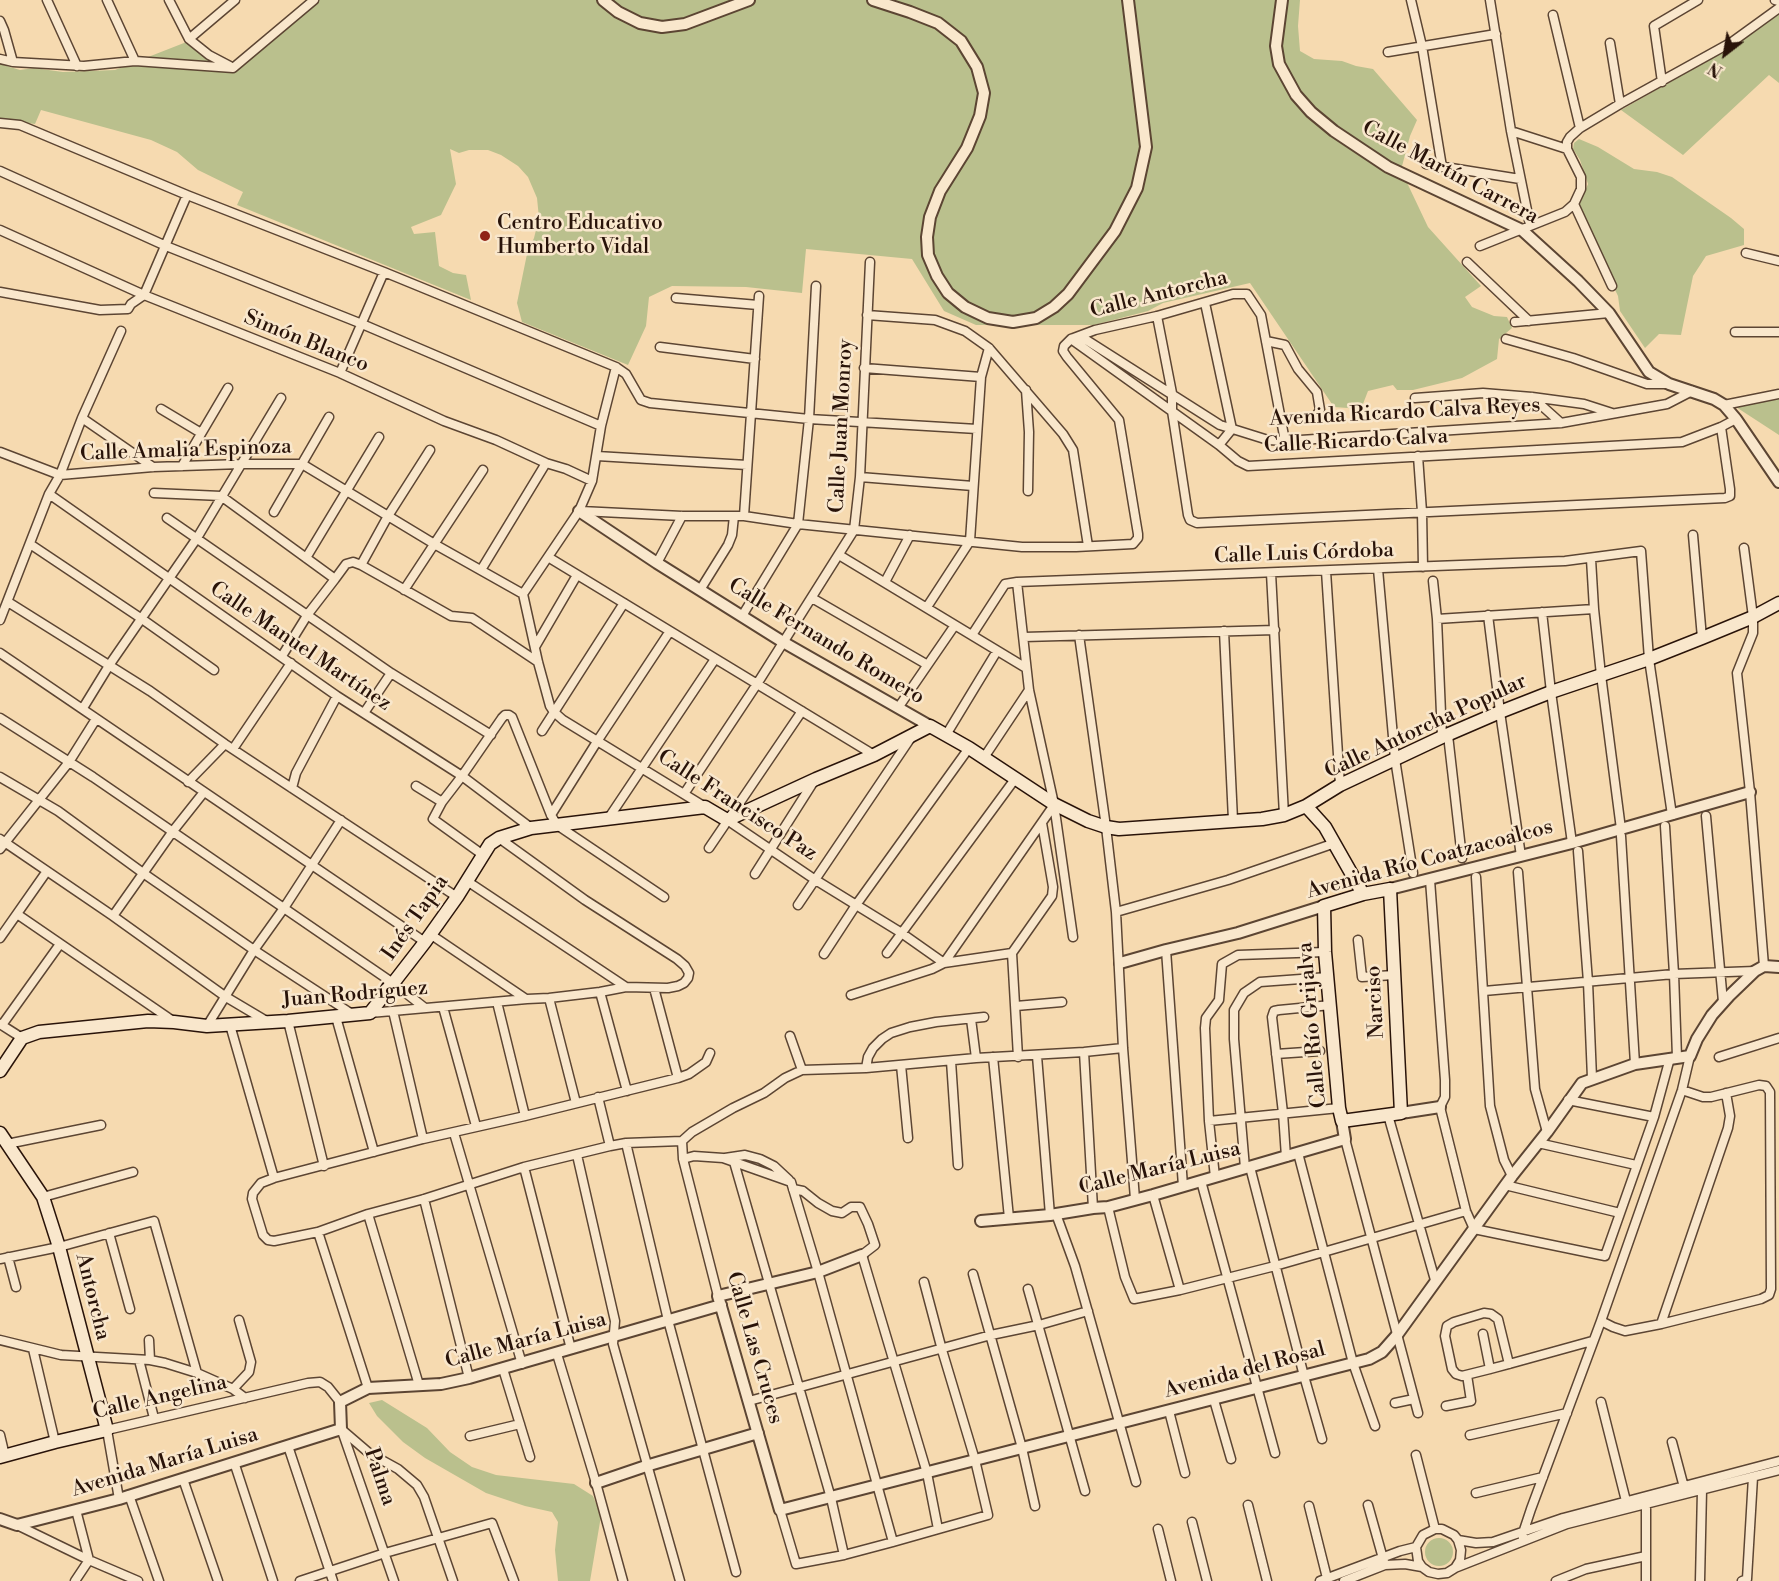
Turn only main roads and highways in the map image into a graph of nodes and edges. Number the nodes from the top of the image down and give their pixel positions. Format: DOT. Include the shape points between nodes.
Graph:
graph roads {
  1 [pos="1779,603"];
  2 [pos="1306,806"];
  3 [pos="727,820"];
  4 [pos="1106,827"];
  5 [pos="494,841"];
  6 [pos="1390,889"];
  7 [pos="1363,894"];
  8 [pos="1324,906"];
  9 [pos="370,1013"];
  10 [pos="0,1071"];
  11 [pos="1388,1115"];
  12 [pos="0,1133"];
  13 [pos="3,1145"];
  14 [pos="107,1430"];
  15 [pos="3,1456"];
  1 -- 2 [label="main road, Calle Antorcha Popular" via="1649,659 1500,712 1340,785"];
  2 -- 4 [label="main road, Calle Antorcha Popular" via="1262,819"];
  2 -- 7 [label="main road" via="1335,843"];
  3 -- 4 [label="main road, Calle Fernando Romero" via="930,726 1054,804"];
  3 -- 5 [label="main road, Calle Francisco Paz" via="705,807 608,819 554,820"];
  5 -- 9 [label="main road, Inés Tapia" via="428,938"];
  6 -- 7 [label="main road, Avenida Río Coatzacoalcos"];
  6 -- 11 [label="main road, Narciso" via="1401,1113"];
  7 -- 8 [label="main road, Avenida Río Coatzacoalcos"];
  8 -- 11 [label="main road, Calle Río Grijalva" via="1342,1121"];
  9 -- 10 [label="main road, Juan Rodríguez" via="207,1026 148,1021 39,1032 22,1038"];
  12 -- 13 [label="main road"];
  13 -- 14 [label="main road, Antorcha" via="43,1197"];
  14 -- 15 [label="main road, Calle Angelina"];
}
